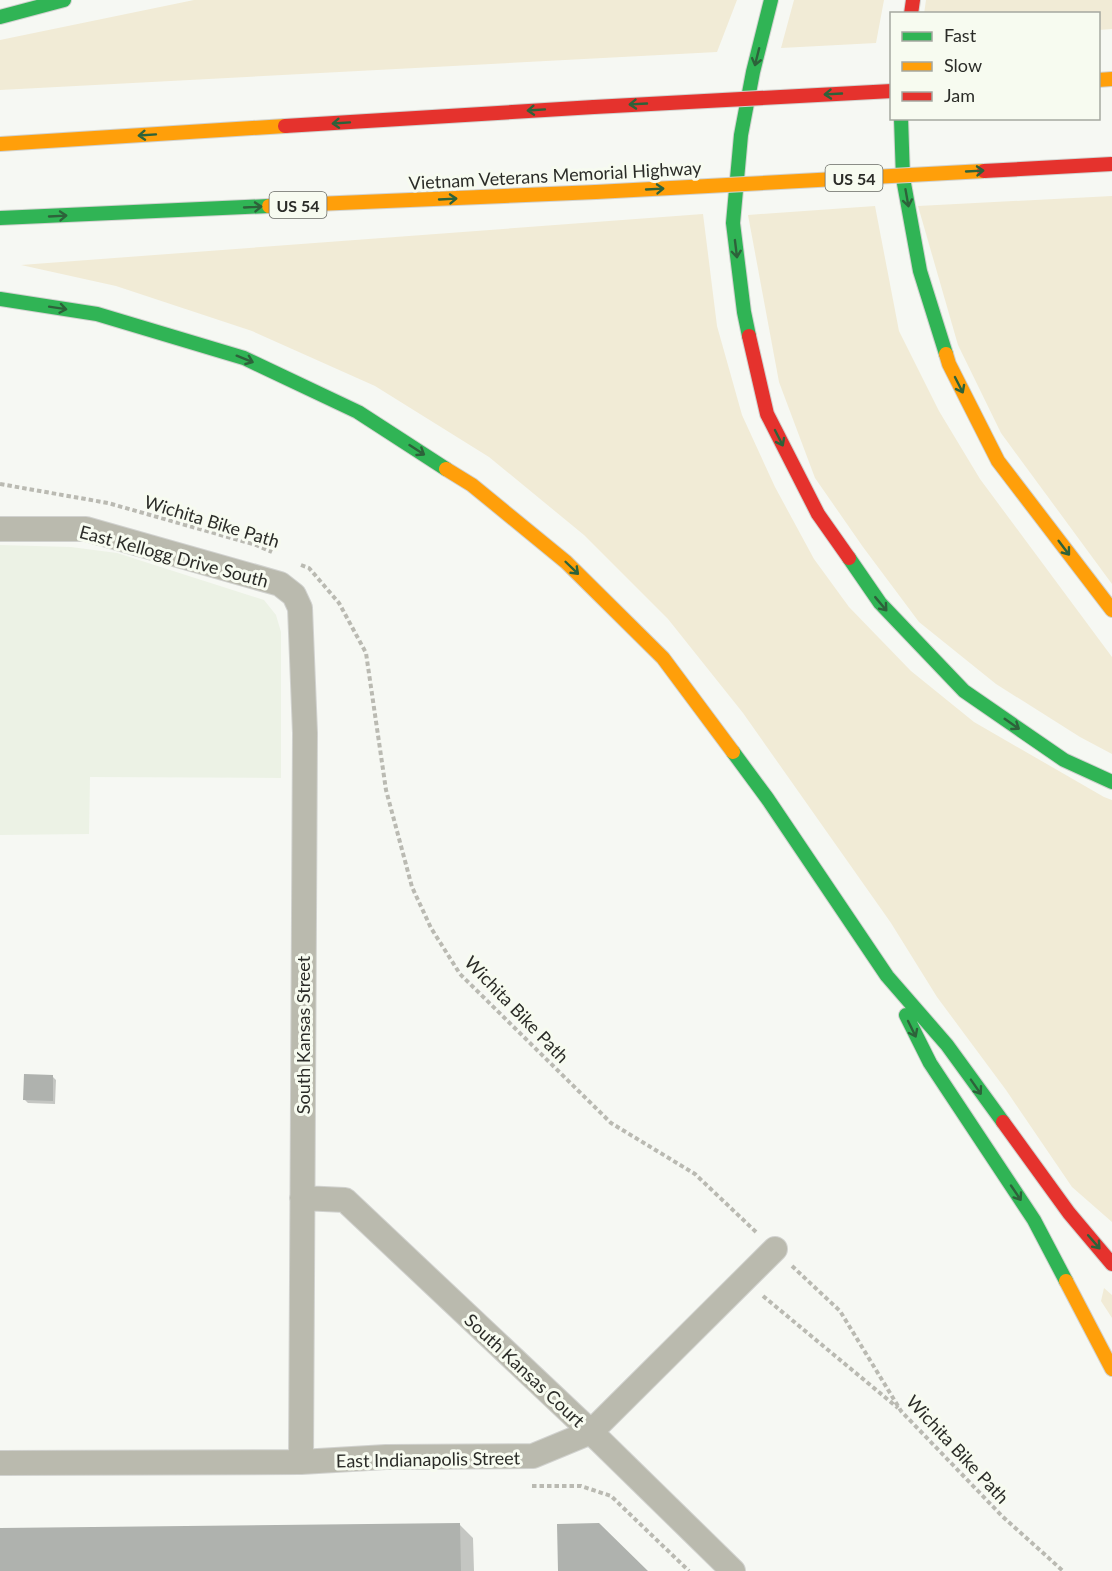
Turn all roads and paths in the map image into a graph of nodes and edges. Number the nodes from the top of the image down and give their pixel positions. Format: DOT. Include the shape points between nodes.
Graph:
graph roads {
  1 [pos="64,0"];
  2 [pos="771,0"];
  3 [pos="0,17"];
  4 [pos="890,91"];
  5 [pos="901,120"];
  6 [pos="0,144"];
  7 [pos="1112,164"];
  8 [pos="0,218"];
  9 [pos="0,299"];
  10 [pos="0,484"];
  11 [pos="0,529"];
  12 [pos="277,554"];
  13 [pos="298,563"];
  14 [pos="300,608"];
  15 [pos="1112,610"];
  16 [pos="1112,782"];
  17 [pos="887,976"];
  18 [pos="302,1198"];
  19 [pos="775,1249"];
  20 [pos="1112,1264"];
  21 [pos="762,1296"];
  22 [pos="1112,1369"];
  23 [pos="901,1411"];
  24 [pos="591,1432"];
  25 [pos="302,1462"];
  26 [pos="0,1463"];
  27 [pos="532,1486"];
  28 [pos="689,1571"];
  29 [pos="733,1571"];
  30 [pos="1063,1571"];
  1 -- 3 [label="highway"];
  2 -- 16 [label="highway, one-way" via="741,135 733,223 744,312 767,414 818,514 879,603 964,691 1064,760"];
  4 -- 6 [label="highway, one-way, bridge"];
  5 -- 15 [label="highway, one-way" via="903,178 920,271 949,364 998,461"];
  8 -- 7 [label="highway, Vietnam Veterans Memorial Highway / US 54, one-way, bridge"];
  9 -- 17 [label="highway, one-way" via="97,314 244,358 358,412 472,485 566,562 663,658 767,798"];
  10 -- 12 [label="path, Wichita Bike Path" via="108,503"];
  11 -- 14 [label="street, East Kellogg Drive South" via="86,528 280,584 294,595"];
  13 -- 19 [label="path, Wichita Bike Path" via="309,568 339,603 366,653 386,790 412,887 431,928 460,974 611,1123 695,1174"];
  14 -- 18 [label="street, South Kansas Street" via="304,732"];
  17 -- 20 [label="highway, one-way" via="947,1045 1069,1213"];
  17 -- 22 [label="highway, one-way" via="930,1063 1034,1220"];
  18 -- 24 [label="street, South Kansas Court" via="345,1200"];
  18 -- 25 [label="street, South Kansas Street"];
  19 -- 23 [label="path, Wichita Bike Path" via="840,1311"];
  19 -- 24 [label="street, East Indianapolis Street"];
  21 -- 23 [label="path"];
  23 -- 30 [label="path, Wichita Bike Path" via="1002,1516"];
  24 -- 25 [label="street, East Indianapolis Street" via="533,1456"];
  24 -- 29 [label="street, South Kansas Court"];
  25 -- 26 [label="street, East Indianapolis Street"];
  27 -- 28 [label="path" via="581,1486 611,1496"];
}
